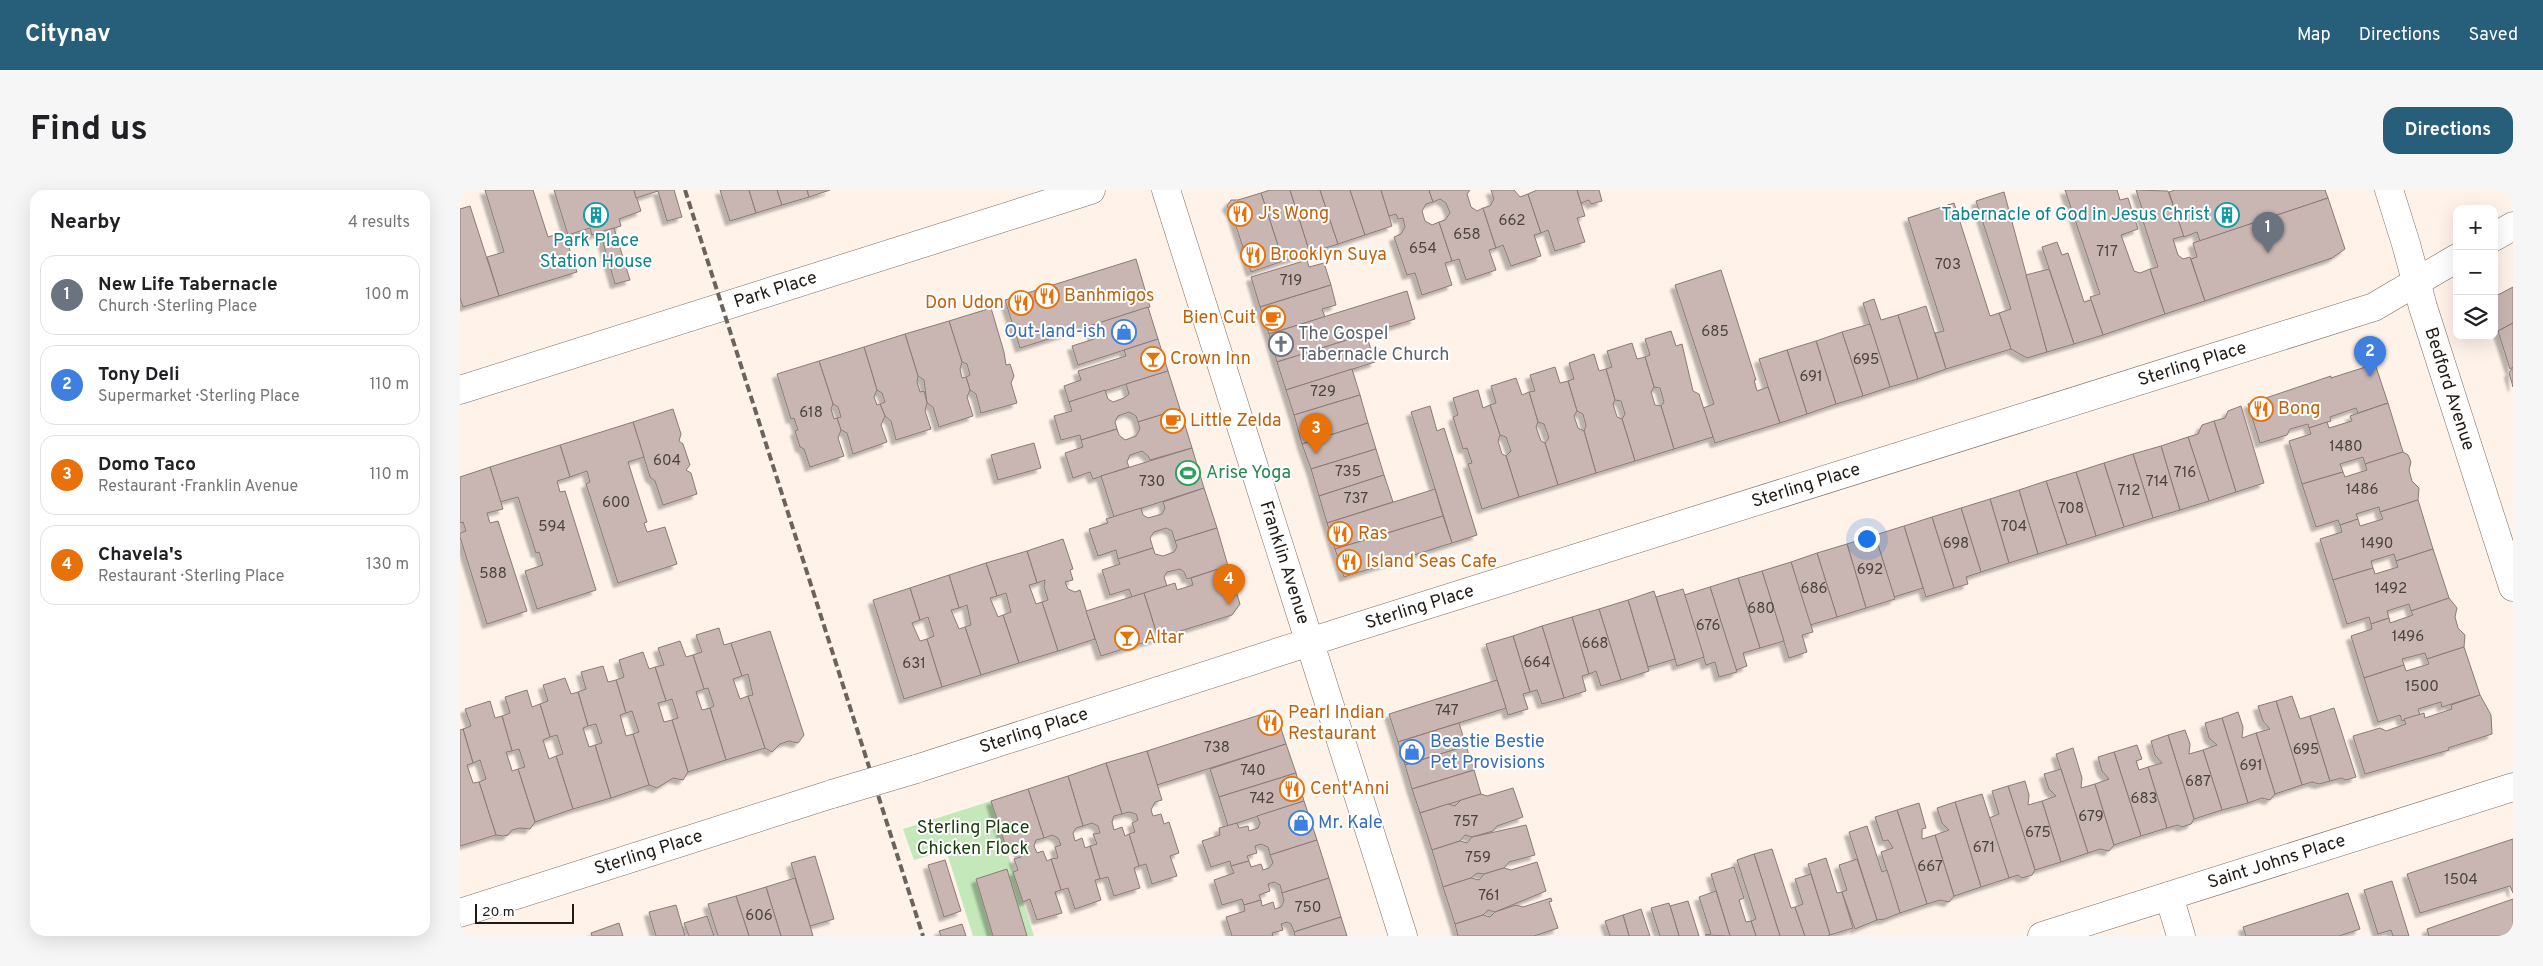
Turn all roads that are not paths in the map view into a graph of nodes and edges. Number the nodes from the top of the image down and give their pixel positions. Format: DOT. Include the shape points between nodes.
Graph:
graph roads {
  1 [pos="1091,190"];
  2 [pos="1166,190"];
  3 [pos="2389,190"];
  4 [pos="2513,226"];
  5 [pos="2498,235"];
  6 [pos="2453,260"];
  7 [pos="2417,282"];
  8 [pos="460,390"];
  9 [pos="2513,587"];
  10 [pos="1309,643"];
  11 [pos="2513,787"];
  12 [pos="2169,896"];
  13 [pos="460,913"];
  14 [pos="1403,936"];
  15 [pos="2042,936"];
  16 [pos="2181,936"];
  1 -- 8 [label="street, Park Place"];
  2 -- 10 [label="street, Franklin Avenue"];
  3 -- 7 [label="street, Bedford Avenue"];
  4 -- 5 [label="street"];
  6 -- 7 [label="street, Sterling Place"];
  7 -- 9 [label="street, Bedford Avenue"];
  7 -- 10 [label="street, Sterling Place" via="2374,307"];
  10 -- 13 [label="street, Sterling Place, bridge"];
  10 -- 14 [label="street, Franklin Avenue"];
  11 -- 12 [label="street, Saint Johns Place"];
  12 -- 15 [label="street, Saint Johns Place"];
  12 -- 16 [label="street"];
}
